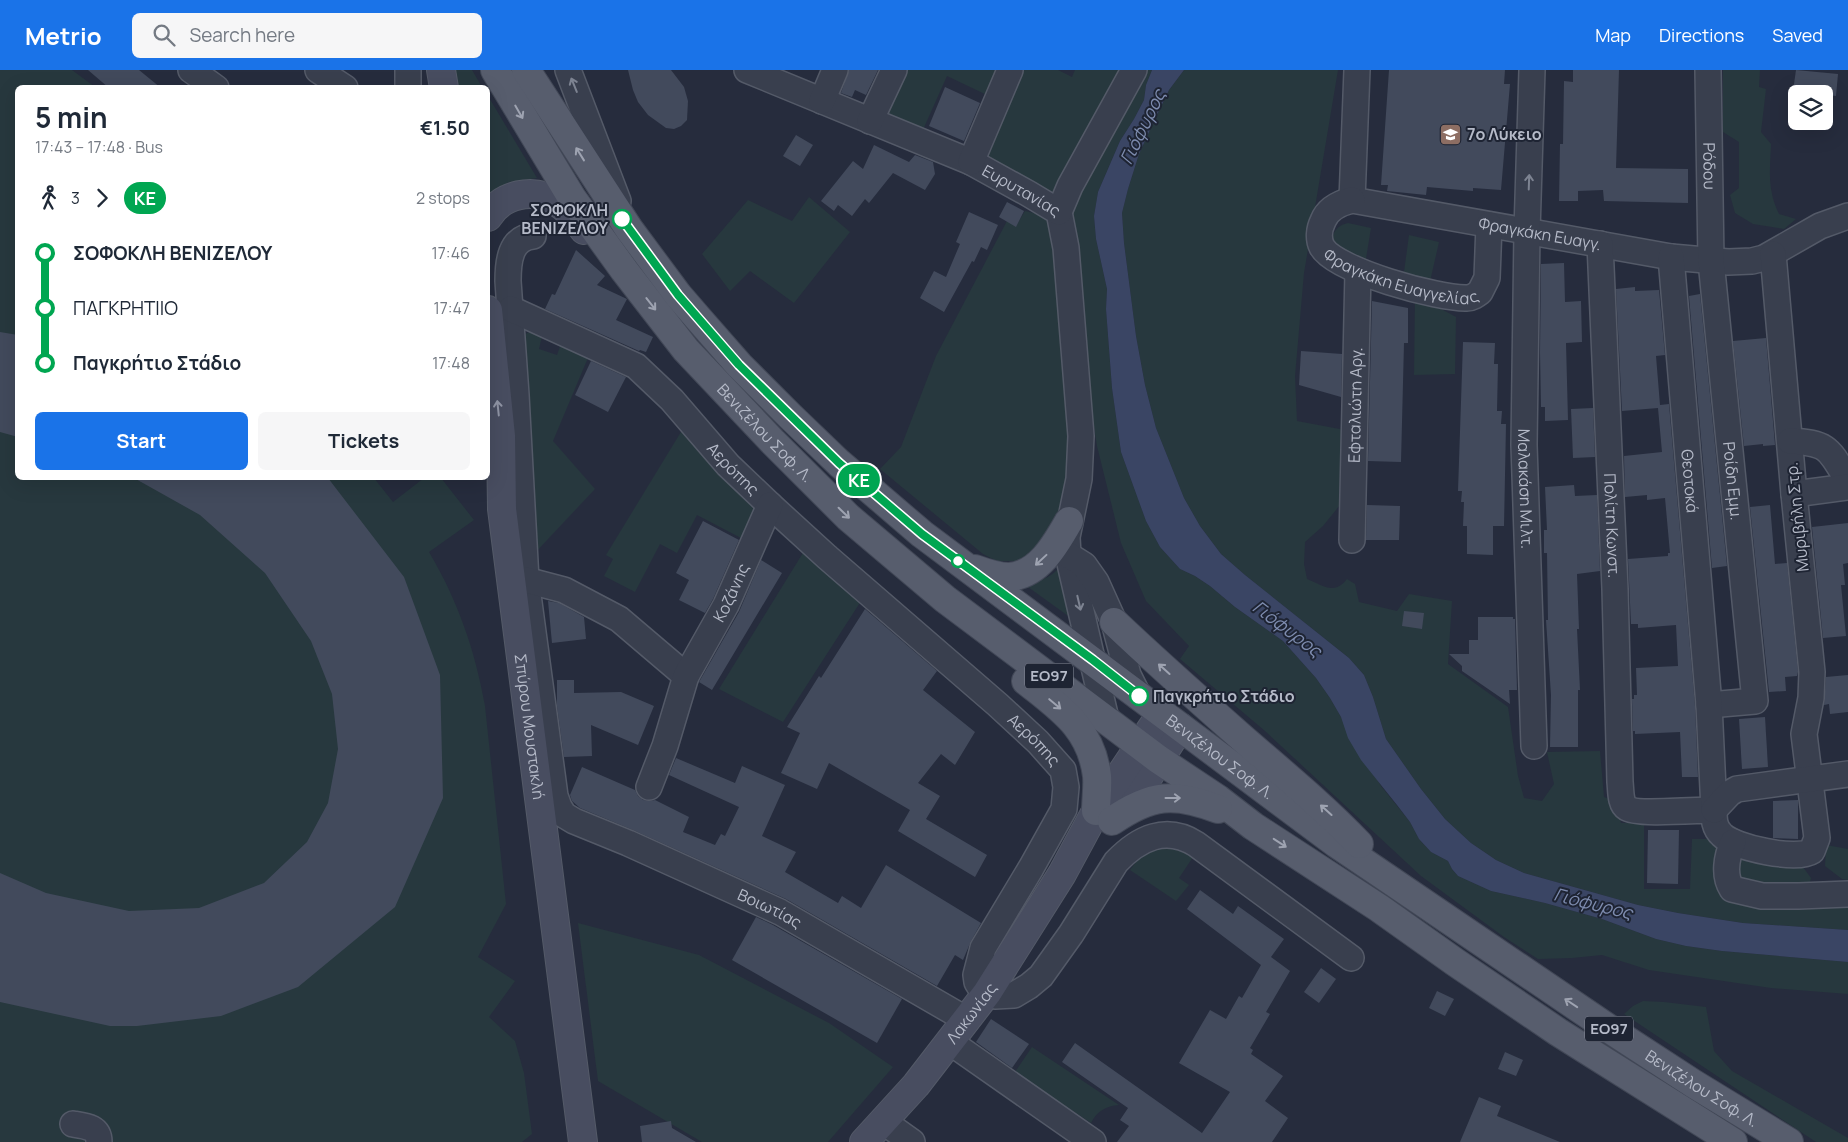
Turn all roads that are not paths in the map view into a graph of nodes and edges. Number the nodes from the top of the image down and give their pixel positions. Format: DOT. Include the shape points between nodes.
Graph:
graph roads {
  1 [pos="191,70"];
  2 [pos="318,70"];
  3 [pos="408,70"];
  4 [pos="441,70"];
  5 [pos="495,70"];
  6 [pos="526,70"];
  7 [pos="568,70"];
  8 [pos="747,70"];
  9 [pos="835,70"];
  10 [pos="894,70"];
  11 [pos="1010,70"];
  12 [pos="1134,70"];
  13 [pos="1357,70"];
  14 [pos="1532,70"];
  15 [pos="1708,70"];
  16 [pos="212,85"];
  17 [pos="340,85"];
  18 [pos="408,85"];
  19 [pos="444,85"];
  20 [pos="822,101"];
  21 [pos="870,122"];
  22 [pos="971,162"];
  23 [pos="1352,200"];
  24 [pos="1059,212"];
  25 [pos="490,215"];
  26 [pos="1848,216"];
  27 [pos="1489,225"];
  28 [pos="629,229"];
  29 [pos="1528,231"];
  30 [pos="533,236"];
  31 [pos="1600,244"];
  32 [pos="1773,254"];
  33 [pos="1671,257"];
  34 [pos="1711,261"];
  35 [pos="624,270"];
  36 [pos="1358,271"];
  37 [pos="499,309"];
  38 [pos="1790,441"];
  39 [pos="490,444"];
  40 [pos="1848,481"];
  41 [pos="1848,487"];
  42 [pos="1794,494"];
  43 [pos="770,505"];
  44 [pos="502,509"];
  45 [pos="1069,521"];
  46 [pos="1352,540"];
  47 [pos="1068,555"];
  48 [pos="964,565"];
  49 [pos="526,580"];
  50 [pos="945,599"];
  51 [pos="1114,622"];
  52 [pos="1093,660"];
  53 [pos="686,676"];
  54 [pos="1139,696"];
  55 [pos="1708,705"];
  56 [pos="1106,719"];
  57 [pos="1170,720"];
  58 [pos="1534,746"];
  59 [pos="1150,752"];
  60 [pos="1848,774"];
  61 [pos="1810,780"];
  62 [pos="648,787"];
  63 [pos="1714,810"];
  64 [pos="564,815"];
  65 [pos="1104,816"];
  66 [pos="1253,826"];
  67 [pos="1733,842"];
  68 [pos="1396,883"];
  69 [pos="1848,894"];
  70 [pos="1351,958"];
  71 [pos="987,993"];
  72 [pos="967,1020"];
  73 [pos="950,1042"];
  74 [pos="884,1122"];
  75 [pos="73,1124"];
  76 [pos="100,1142"];
  77 [pos="583,1142"];
  78 [pos="864,1142"];
  79 [pos="912,1142"];
  80 [pos="1093,1142"];
  81 [pos="1733,1142"];
  82 [pos="1789,1142"];
  1 -- 16 [label="street"];
  2 -- 17 [label="street"];
  3 -- 18 [label="street"];
  4 -- 19 [label="main road"];
  5 -- 35 [label="main road, Βενιζέλου Σοφ. Λ. / ΕΟ97, one-way" via="572,198"];
  28 -- 6 [label="main road, Βενιζέλου Σοφ. Λ. / ΕΟ97, one-way"];
  28 -- 7 [label="street, one-way"];
  8 -- 20 [label="street, Ευρυτανίας"];
  9 -- 20 [label="street"];
  10 -- 21 [label="street"];
  11 -- 22 [label="street"];
  12 -- 24 [label="street"];
  13 -- 23 [label="street"];
  29 -- 14 [label="street, Μαλακάση Μιλτ., one-way"];
  15 -- 34 [label="street, Ρόδου"];
  20 -- 21 [label="street, Ευρυτανίας"];
  21 -- 22 [label="street, Ευρυτανίας"];
  22 -- 24 [label="street, Ευρυτανίας"];
  23 -- 27 [label="street, Φραγκάκη Ευαγγ."];
  23 -- 36 [label="street, Φραγκάκη Ευαγγελίας" via="1339,203 1330,210 1320,227 1320,239 1327,252"];
  24 -- 45 [label="street, Ευρυτανίας" via="1066,248 1081,442 1078,479"];
  25 -- 35 [label="main road" via="500,204 517,195 531,194 554,200"];
  26 -- 32 [label="street, Φραγκάκη Ευαγγ." via="1813,229"];
  27 -- 29 [label="street, Φραγκάκη Ευαγγ."];
  27 -- 36 [label="street, Φραγκάκη Ευαγγελίας" via="1487,278 1475,296 1468,298 1422,291"];
  28 -- 48 [label="main road, Βενιζέλου Σοφ. Λ. / ΕΟ97" via="678,295 739,365 839,463 922,534"];
  29 -- 31 [label="street, Φραγκάκη Ευαγγ."];
  29 -- 58 [label="street, Μαλακάση Μιλτ." via="1524,445"];
  30 -- 37 [label="street, Σπύρου Μουστακλή" via="519,240 511,252"];
  31 -- 33 [label="street, Φραγκάκη Ευαγγ."];
  31 -- 63 [label="street, Πολίτη Κωνστ." via="1622,800 1625,808 1640,812"];
  32 -- 34 [label="street, Φραγκάκη Ευαγγ." via="1752,261"];
  32 -- 38 [label="street, Μυριβήλη Στρ."];
  33 -- 34 [label="street, Φραγκάκη Ευαγγ."];
  33 -- 55 [label="street, Θεοτοκά"];
  34 -- 55 [label="street, Ροίδη Εμμ." via="1754,701"];
  35 -- 50 [label="main road, Βενιζέλου Σοφ. Λ. / ΕΟ97, one-way" via="686,350 773,442 848,517"];
  36 -- 46 [label="street, Εφταλιώτη Αργ."];
  37 -- 43 [label="street, Αερόπης" via="636,366"];
  44 -- 37 [label="main road, Σπύρου Μουστακλή, one-way"];
  37 -- 49 [label="street, Σπύρου Μουστακλή"];
  38 -- 40 [label="street" via="1820,445 1836,461"];
  38 -- 42 [label="street, Μυριβήλη Στρ."];
  39 -- 44 [label="main road"];
  41 -- 42 [label="street"];
  42 -- 61 [label="street, Μυριβήλη Στρ." via="1812,672 1804,734"];
  43 -- 53 [label="street, Κοζάνης" via="726,605"];
  43 -- 71 [label="street, Αερόπης" via="998,705 1055,759 1065,774 1066,798 1060,817 981,954 976,979 979,987"];
  44 -- 77 [label="main road, Σπύρου Μουστακλή"];
  45 -- 47 [label="street, Ευρυτανίας"];
  45 -- 48 [label="main road, one-way" via="1053,549 1025,572 1010,577 996,576"];
  47 -- 51 [label="street" via="1090,572"];
  47 -- 52 [label="street, Ευρυτανίας, one-way"];
  48 -- 52 [label="main road, Βενιζέλου Σοφ. Λ. / ΕΟ97"];
  49 -- 53 [label="street" via="564,590 619,619"];
  49 -- 64 [label="street, Σπύρου Μουστακλή" via="556,796"];
  50 -- 56 [label="main road, Βενιζέλου Σοφ. Λ. / ΕΟ97"];
  50 -- 65 [label="main road, one-way" via="951,612 969,632 1060,708 1081,731 1089,744"];
  51 -- 54 [label="street" via="1128,676"];
  68 -- 51 [label="main road, one-way" via="1330,813 1240,737"];
  52 -- 54 [label="main road, Βενιζέλου Σοφ. Λ. / ΕΟ97"];
  52 -- 56 [label="street, Ευρυτανίας"];
  53 -- 62 [label="street, Κοζάνης" via="665,746"];
  54 -- 57 [label="main road, Βενιζέλου Σοφ. Λ. / ΕΟ97"];
  55 -- 63 [label="street, Θεοτοκά"];
  56 -- 59 [label="main road, Βενιζέλου Σοφ. Λ. / ΕΟ97"];
  57 -- 59 [label="main road, Λακωνίας"];
  57 -- 68 [label="main road, Βενιζέλου Σοφ. Λ. / ΕΟ97" via="1316,829"];
  59 -- 65 [label="main road, Λακωνίας"];
  59 -- 66 [label="main road, Βενιζέλου Σοφ. Λ. / ΕΟ97"];
  60 -- 61 [label="street"];
  61 -- 63 [label="street" via="1738,789"];
  61 -- 67 [label="street, Μυριβήλη Στρ." via="1817,838 1812,851 1802,855 1788,854"];
  63 -- 67 [label="street, Θεοτοκά" via="1716,828"];
  64 -- 72 [label="street, Βοιωτίας" via="780,912"];
  65 -- 66 [label="main road, one-way" via="1142,802 1178,798 1212,807"];
  65 -- 71 [label="main road, Λακωνίας" via="1062,874"];
  66 -- 81 [label="main road, Βενιζέλου Σοφ. Λ. / ΕΟ97, one-way" via="1379,908 1558,1032"];
  67 -- 69 [label="street" via="1727,866 1727,880 1732,889 1762,896"];
  82 -- 68 [label="main road, Βενιζέλου Σοφ. Λ. / ΕΟ97, one-way" via="1611,1030"];
  70 -- 71 [label="street" via="1196,844 1177,835 1163,834 1139,843 1116,862 1063,946 1035,981 1014,995"];
  71 -- 72 [label="main road, Λακωνίας"];
  72 -- 73 [label="main road, Λακωνίας"];
  73 -- 74 [label="main road, Λακωνίας"];
  73 -- 80 [label="street"];
  74 -- 78 [label="main road, Λακωνίας"];
  74 -- 79 [label="street"];
  75 -- 76 [label="street" via="94,1129"];
}
